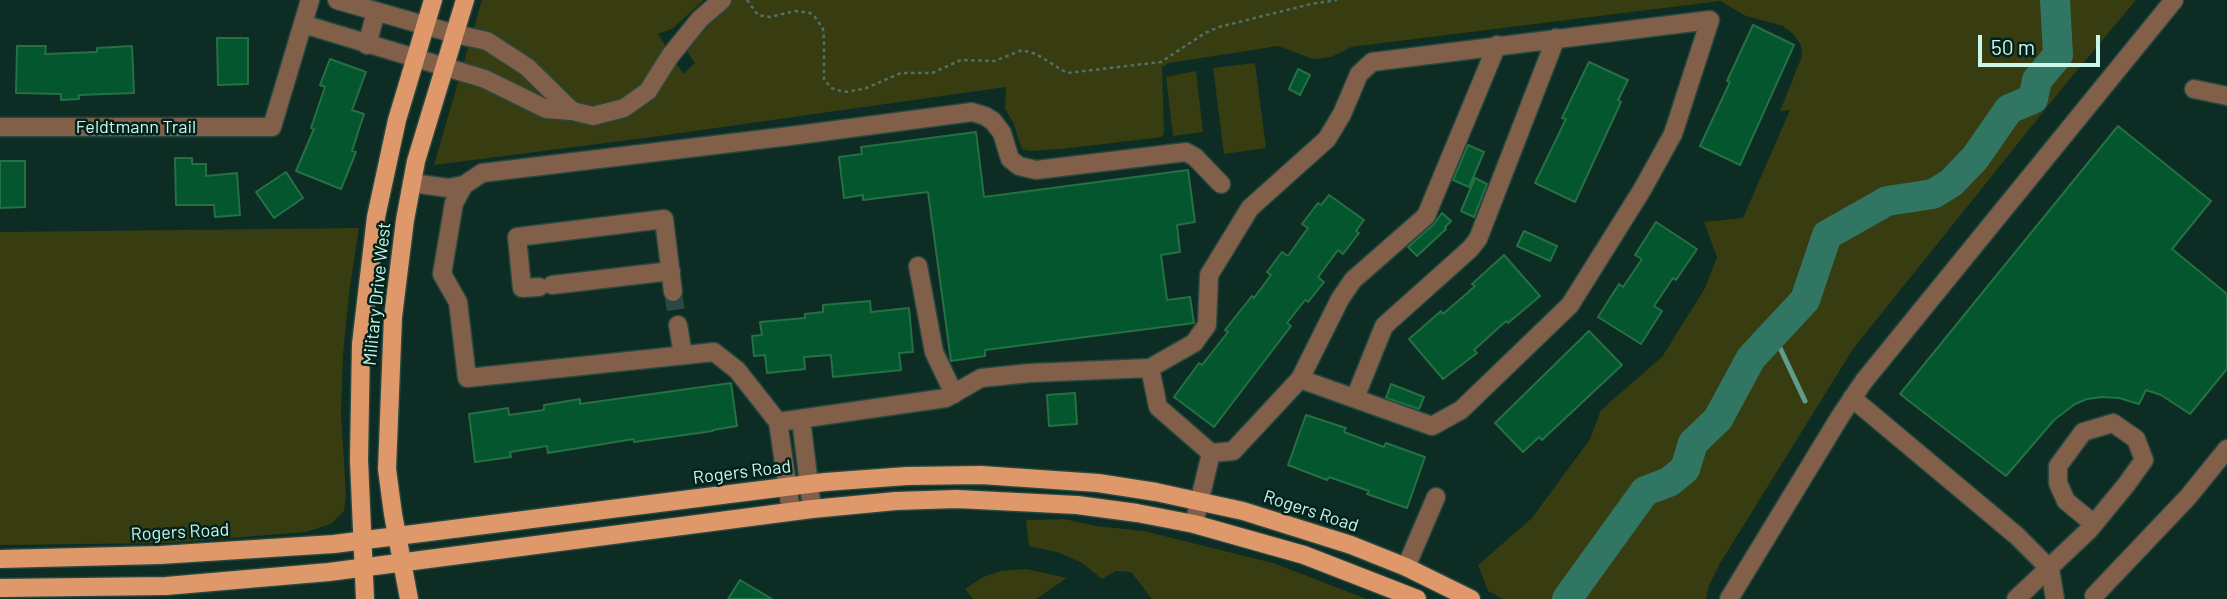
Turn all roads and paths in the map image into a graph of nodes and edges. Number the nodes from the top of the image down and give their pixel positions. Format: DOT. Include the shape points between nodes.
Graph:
graph roads {
  1 [pos="310,0"];
  2 [pos="337,0"];
  3 [pos="433,0"];
  4 [pos="465,0"];
  5 [pos="722,0"];
  6 [pos="747,0"];
  7 [pos="1337,0"];
  8 [pos="2174,0"];
  9 [pos="376,12"];
  10 [pos="303,24"];
  11 [pos="426,26"];
  12 [pos="455,34"];
  13 [pos="1556,38"];
  14 [pos="367,44"];
  15 [pos="1497,45"];
  16 [pos="416,59"];
  17 [pos="444,67"];
  18 [pos="2194,89"];
  19 [pos="2227,96"];
  20 [pos="572,111"];
  21 [pos="0,127"];
  22 [pos="412,183"];
  23 [pos="1221,184"];
  24 [pos="464,185"];
  25 [pos="918,266"];
  26 [pos="671,271"];
  27 [pos="673,292"];
  28 [pos="678,325"];
  29 [pos="683,355"];
  30 [pos="1150,368"];
  31 [pos="1300,379"];
  32 [pos="954,394"];
  33 [pos="1355,398"];
  34 [pos="1852,398"];
  35 [pos="801,419"];
  36 [pos="778,422"];
  37 [pos="2227,449"];
  38 [pos="1209,462"];
  39 [pos="809,484"];
  40 [pos="787,487"];
  41 [pos="1436,497"];
  42 [pos="1199,501"];
  43 [pos="812,509"];
  44 [pos="790,512"];
  45 [pos="1194,524"];
  46 [pos="2094,524"];
  47 [pos="397,536"];
  48 [pos="362,540"];
  49 [pos="0,559"];
  50 [pos="402,562"];
  51 [pos="363,568"];
  52 [pos="1406,568"];
  53 [pos="2050,569"];
  54 [pos="0,588"];
  55 [pos="2093,598"];
  56 [pos="365,599"];
  57 [pos="409,599"];
  58 [pos="1417,599"];
  59 [pos="1471,599"];
  60 [pos="1730,599"];
  61 [pos="2017,599"];
  62 [pos="2055,599"];
  1 -- 10 [label="street"];
  2 -- 9 [label="street"];
  3 -- 11 [label="main road, Military Drive West"];
  4 -- 12 [label="main road, Military Drive West"];
  5 -- 20 [label="street" via="700,19 648,91 624,108 593,116"];
  6 -- 7 [label="path" via="758,15 795,11 815,16 823,29 824,79 831,88 844,92 901,73 932,73 961,60 995,61 1023,50 1067,73 1161,62 1219,27"];
  8 -- 34 [label="street"];
  9 -- 11 [label="street"];
  9 -- 14 [label="street"];
  10 -- 14 [label="street"];
  10 -- 21 [label="street, Feldtmann Trail" via="272,127"];
  11 -- 12 [label="street"];
  11 -- 16 [label="main road, Military Drive West"];
  12 -- 17 [label="main road, Military Drive West"];
  12 -- 20 [label="street" via="487,41 527,67"];
  13 -- 15 [label="street"];
  13 -- 33 [label="street" via="1478,239 1384,326"];
  13 -- 33 [label="street" via="1710,20 1673,134 1570,305 1461,410 1432,426"];
  14 -- 16 [label="street"];
  15 -- 30 [label="street" via="1372,62 1359,74 1327,139 1250,208 1209,275 1207,325 1194,343"];
  15 -- 31 [label="street" via="1426,216 1353,281"];
  16 -- 17 [label="street"];
  16 -- 48 [label="main road, Military Drive West" via="378,205 361,344"];
  17 -- 20 [label="street" via="485,79 546,109"];
  17 -- 22 [label="main road, Military Drive West"];
  18 -- 19 [label="street"];
  22 -- 24 [label="street" via="447,188"];
  22 -- 47 [label="main road, Military Drive West" via="393,317 390,378 387,468"];
  23 -- 24 [label="street" via="1186,152 1036,170 1020,166 1010,159 993,121 972,112 482,173"];
  24 -- 29 [label="street" via="454,203 442,274 465,299 467,378"];
  25 -- 32 [label="street" via="934,352"];
  26 -- 26 [label="street" via="664,219 517,237 522,288"];
  26 -- 27 [label="street"];
  28 -- 29 [label="street"];
  29 -- 36 [label="street" via="714,352 737,370"];
  30 -- 32 [label="street" via="981,378"];
  30 -- 38 [label="street" via="1158,407"];
  31 -- 33 [label="street"];
  31 -- 38 [label="street" via="1233,451"];
  32 -- 35 [label="street"];
  34 -- 53 [label="street"];
  34 -- 60 [label="street"];
  35 -- 36 [label="street"];
  35 -- 39 [label="street"];
  36 -- 40 [label="street"];
  37 -- 55 [label="street"];
  38 -- 42 [label="street"];
  39 -- 40 [label="main road, Rogers Road"];
  39 -- 42 [label="main road, Rogers Road" via="981,475 1098,483"];
  39 -- 43 [label="street"];
  40 -- 44 [label="street"];
  40 -- 47 [label="main road, Rogers Road"];
  41 -- 52 [label="street"];
  42 -- 45 [label="street"];
  42 -- 52 [label="main road, Rogers Road" via="1308,530"];
  43 -- 44 [label="main road"];
  43 -- 45 [label="main road" via="992,499 1110,509"];
  44 -- 50 [label="main road"];
  45 -- 58 [label="main road" via="1304,555"];
  46 -- 46 [label="street" via="2144,460 2136,439 2113,423 2083,432 2057,466 2066,501"];
  46 -- 53 [label="street"];
  47 -- 48 [label="main road, Rogers Road"];
  47 -- 50 [label="main road, Military Drive West"];
  48 -- 49 [label="main road, Rogers Road" via="160,555"];
  48 -- 51 [label="main road, Military Drive West"];
  50 -- 51 [label="main road"];
  50 -- 57 [label="main road, Military Drive West"];
  51 -- 54 [label="main road" via="166,586"];
  51 -- 56 [label="main road, Military Drive West"];
  52 -- 59 [label="main road, Rogers Road"];
  53 -- 61 [label="street"];
  53 -- 62 [label="street"];
}
